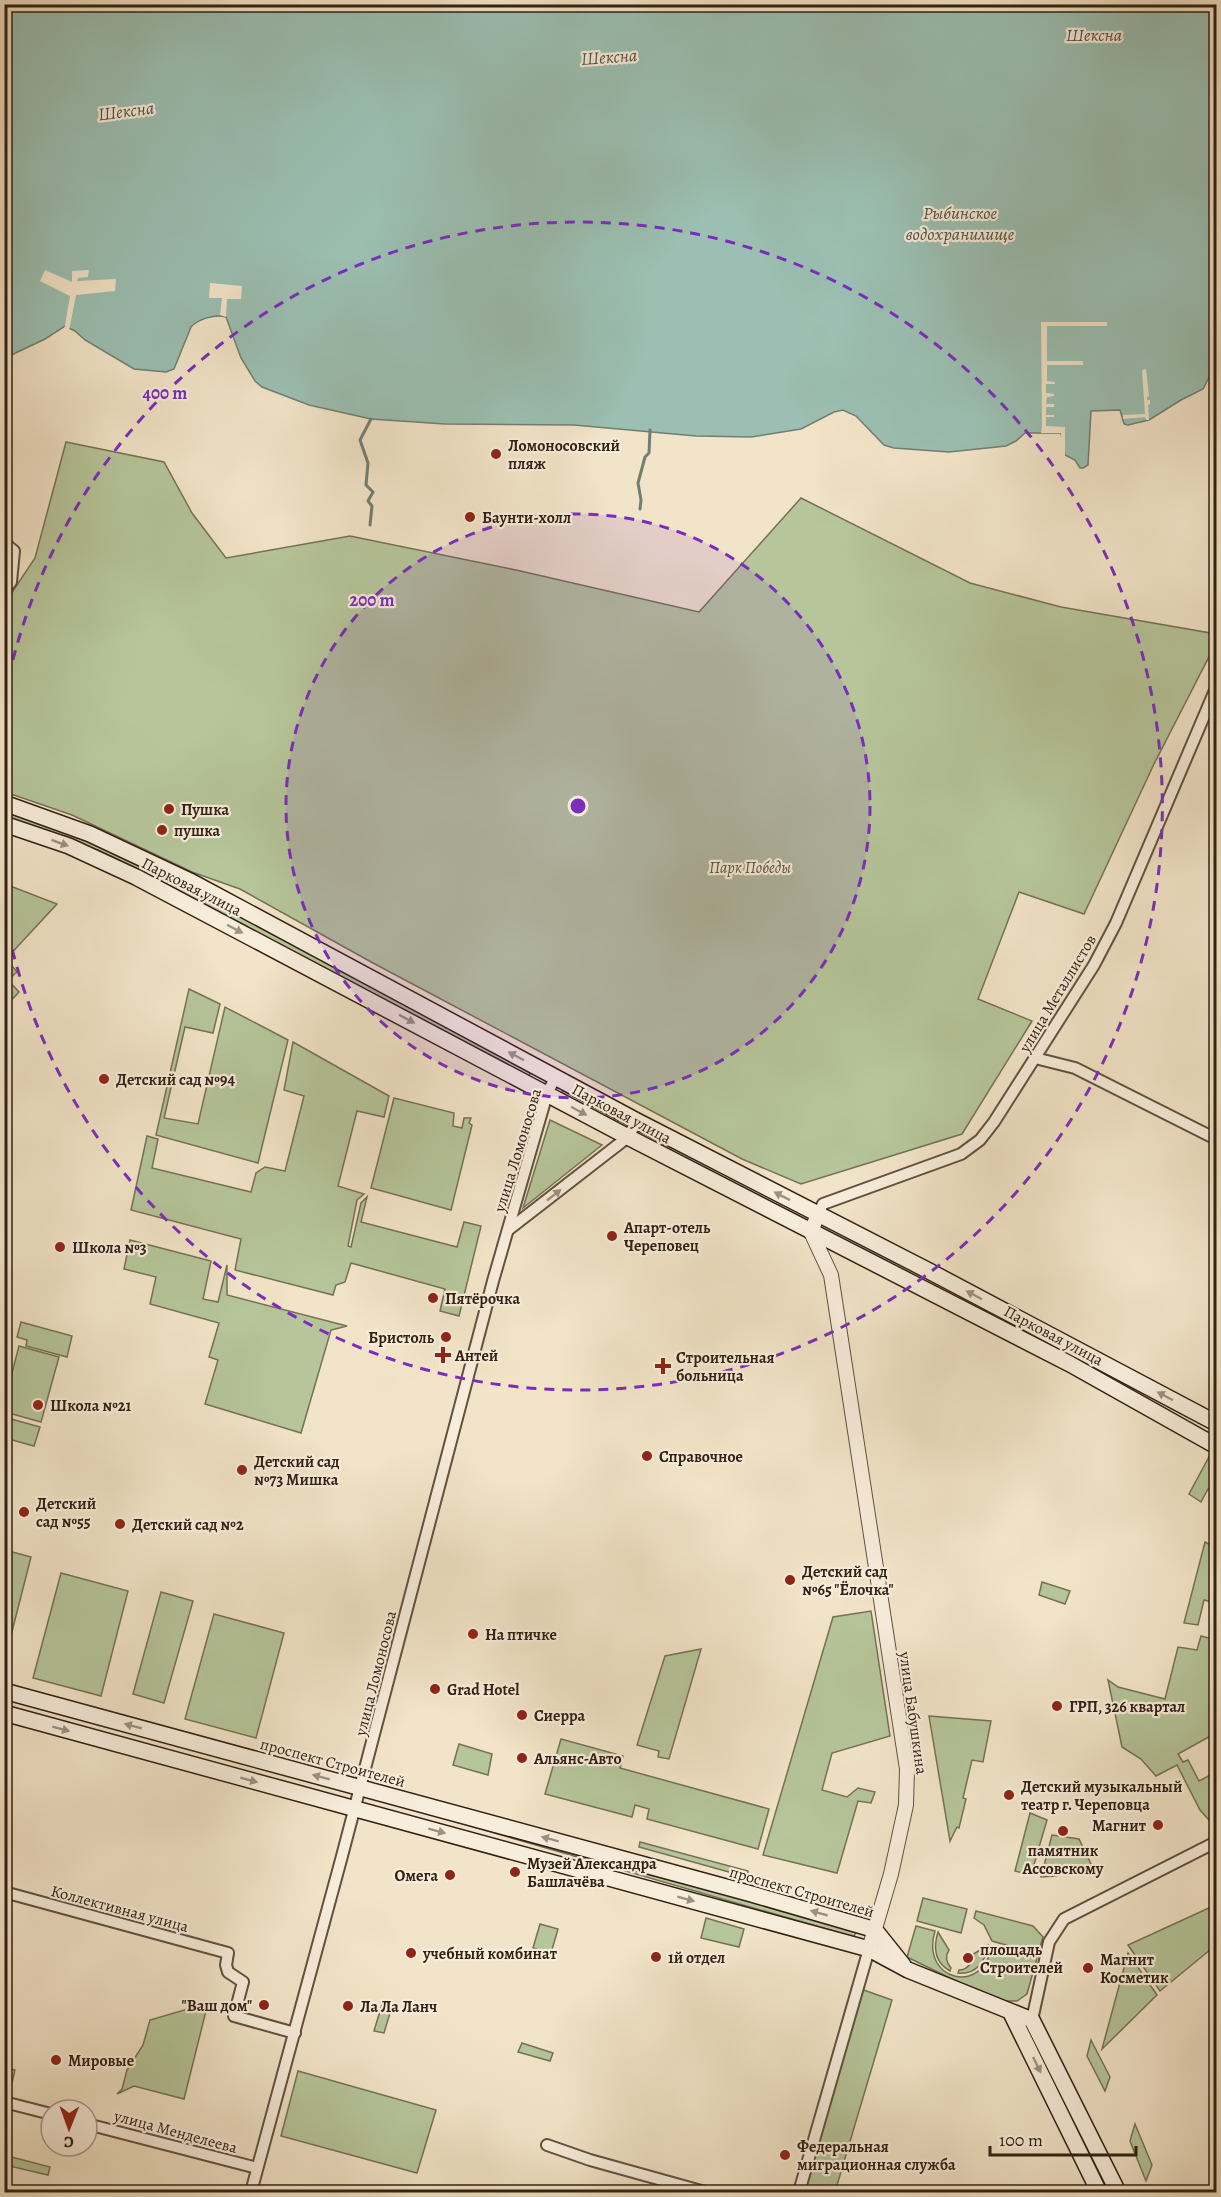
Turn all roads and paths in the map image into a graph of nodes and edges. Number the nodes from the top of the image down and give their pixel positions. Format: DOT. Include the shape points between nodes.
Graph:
graph roads {
  1 [pos="4,543"];
  2 [pos="4,590"];
  3 [pos="1216,688"];
  4 [pos="1211,714"];
  5 [pos="4,802"];
  6 [pos="4,824"];
  7 [pos="1035,1058"];
  8 [pos="555,1078"];
  9 [pos="547,1094"];
  10 [pos="637,1121"];
  11 [pos="628,1137"];
  12 [pos="1216,1140"];
  13 [pos="818,1214"];
  14 [pos="508,1231"];
  15 [pos="811,1232"];
  16 [pos="1216,1423"];
  17 [pos="1216,1446"];
  18 [pos="4,1691"];
  19 [pos="4,1713"];
  20 [pos="360,1788"];
  21 [pos="355,1809"];
  22 [pos="1216,1842"];
  23 [pos="4,1892"];
  24 [pos="875,1930"];
  25 [pos="869,1949"];
  26 [pos="908,1970"];
  27 [pos="1011,2013"];
  28 [pos="1032,2020"];
  29 [pos="295,2033"];
  30 [pos="4,2102"];
  31 [pos="39,2111"];
  32 [pos="99,2127"];
  33 [pos="547,2145"];
  34 [pos="257,2168"];
  35 [pos="251,2193"];
  36 [pos="705,2193"];
  37 [pos="799,2193"];
  38 [pos="1099,2193"];
  39 [pos="1118,2193"];
  1 -- 2 [label="street" via="14,551 11,582"];
  3 -- 4 [label="street, улица Металлистов"];
  4 -- 7 [label="street, улица Металлистов" via="1116,923"];
  8 -- 5 [label="main road, Парковая улица, one-way" via="135,853"];
  6 -- 9 [label="main road, Парковая улица, one-way" via="103,860"];
  7 -- 12 [label="street" via="1075,1068"];
  7 -- 13 [label="street, улица Металлистов" via="994,1122 980,1140 961,1154 824,1204"];
  8 -- 9 [label="street, улица Ломоносова"];
  8 -- 10 [label="main road, Парковая улица"];
  9 -- 11 [label="main road, Парковая улица, one-way"];
  9 -- 14 [label="street, улица Ломоносова"];
  10 -- 11 [label="street, улица Ломоносова"];
  13 -- 10 [label="main road, Парковая улица, one-way"];
  14 -- 11 [label="street, улица Ломоносова, one-way"];
  11 -- 15 [label="main road, Парковая улица"];
  13 -- 15 [label="street"];
  16 -- 13 [label="main road, Парковая улица, one-way"];
  14 -- 20 [label="street, улица Ломоносова"];
  15 -- 17 [label="main road, Парковая улица" via="1070,1364"];
  15 -- 24 [label="street, улица Бабушкина" via="831,1275 907,1770 906,1805"];
  20 -- 18 [label="main road, проспект Строителей, one-way"];
  19 -- 21 [label="main road, one-way"];
  20 -- 21 [label="street, улица Ломоносова"];
  24 -- 20 [label="main road, проспект Строителей, one-way"];
  21 -- 25 [label="main road, one-way"];
  21 -- 29 [label="street, улица Ломоносова"];
  22 -- 28 [label="street" via="1064,1919 1049,1942"];
  23 -- 29 [label="street, Коллективная улица" via="228,1953 228,1972 243,1982 234,2016"];
  24 -- 25 [label="street, улица Бабушкина"];
  24 -- 26 [label="main road, проспект Строителей"];
  25 -- 26 [label="main road"];
  25 -- 37 [label="street, улица Бабушкина"];
  26 -- 27 [label="main road"];
  27 -- 28 [label="main road"];
  27 -- 38 [label="main road, one-way"];
  28 -- 39 [label="main road"];
  29 -- 34 [label="street, улица Ломоносова"];
  30 -- 31 [label="street"];
  32 -- 34 [label="street, улица Менделеева"];
  33 -- 36 [label="street"];
  34 -- 35 [label="street, улица Ломоносова"];
}
